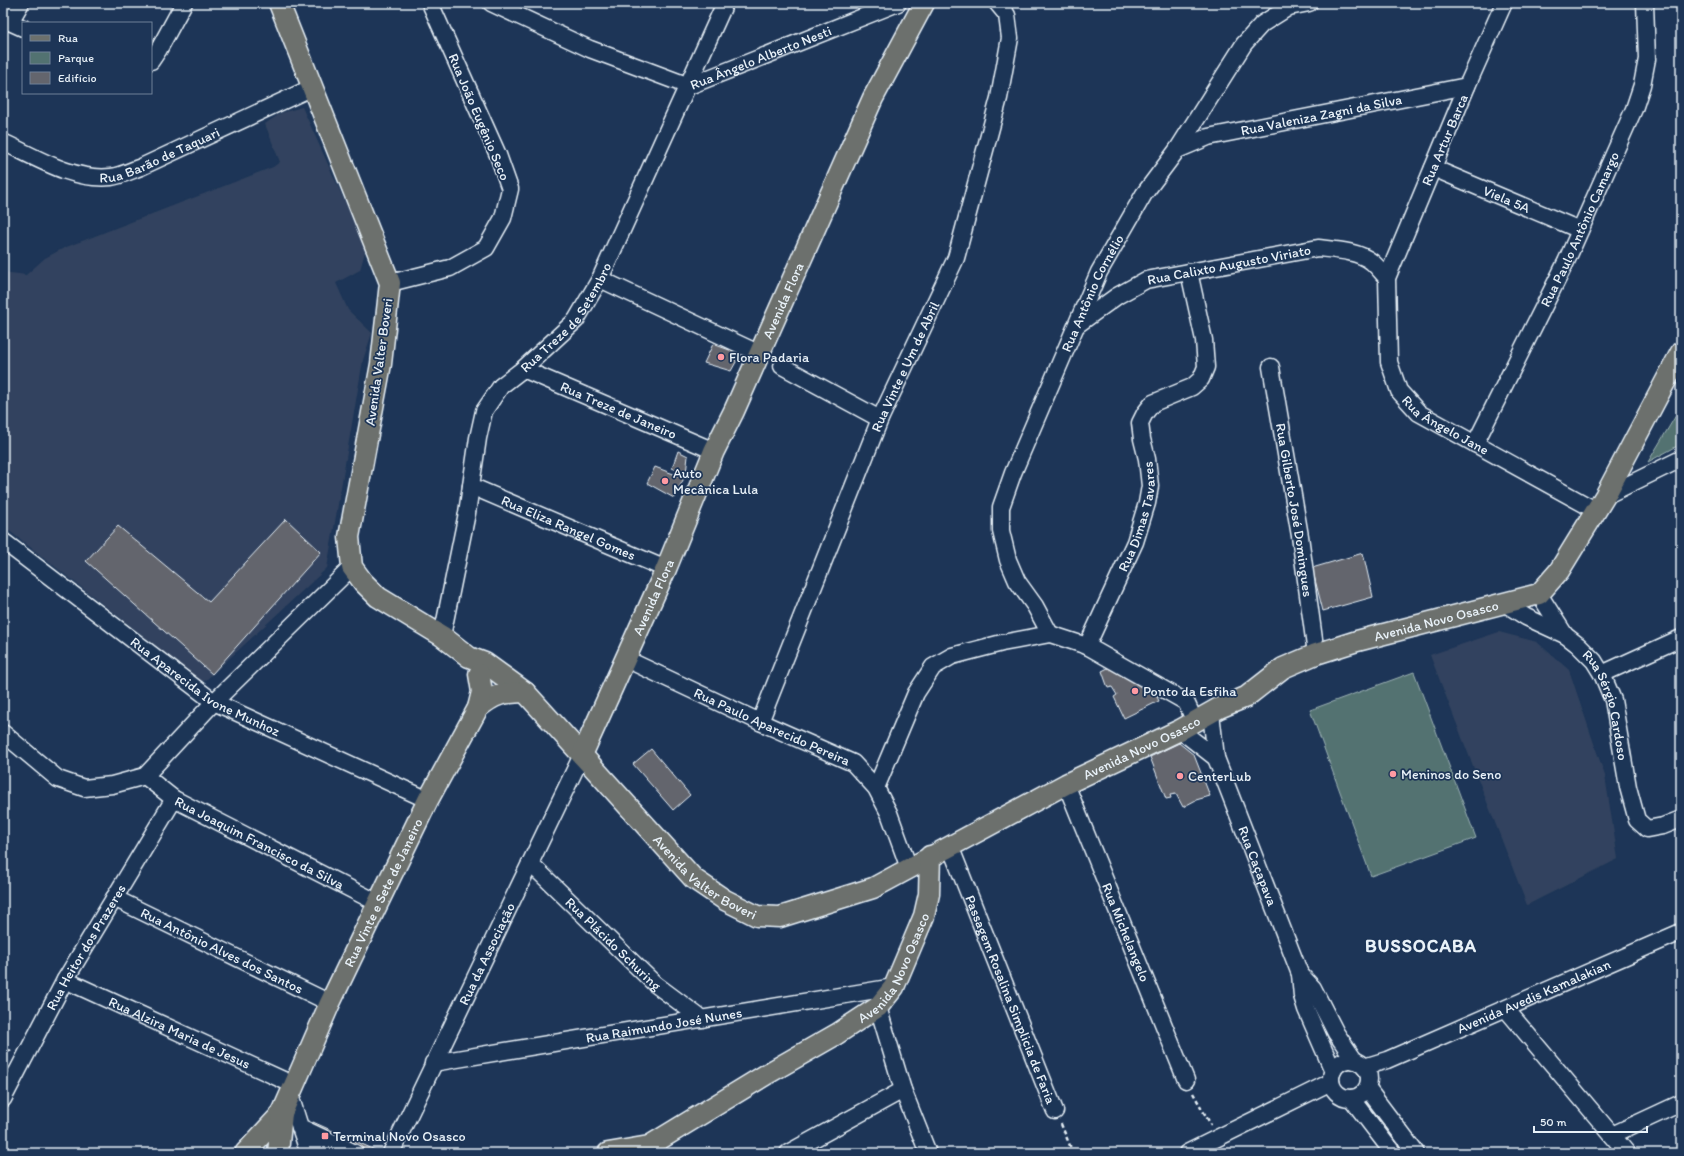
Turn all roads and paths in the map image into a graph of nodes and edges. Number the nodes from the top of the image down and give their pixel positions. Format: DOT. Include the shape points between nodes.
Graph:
graph roads {
  1 [pos="21,3"];
  2 [pos="184,3"];
  3 [pos="279,3"];
  4 [pos="430,3"];
  5 [pos="491,3"];
  6 [pos="725,3"];
  7 [pos="898,3"];
  8 [pos="924,3"];
  9 [pos="998,3"];
  10 [pos="1309,3"];
  11 [pos="1504,3"];
  12 [pos="1645,3"];
  13 [pos="12,23"];
  14 [pos="152,60"];
  15 [pos="689,86"];
  16 [pos="1467,86"];
  17 [pos="313,87"];
  18 [pos="3,142"];
  19 [pos="1177,150"];
  20 [pos="1433,168"];
  21 [pos="1580,230"];
  22 [pos="1189,272"];
  23 [pos="1387,278"];
  24 [pos="600,279"];
  25 [pos="390,283"];
  26 [pos="1076,326"];
  27 [pos="1681,352"];
  28 [pos="758,353"];
  29 [pos="782,366"];
  30 [pos="1271,367"];
  31 [pos="523,369"];
  32 [pos="880,419"];
  33 [pos="1475,444"];
  34 [pos="714,451"];
  35 [pos="1681,459"];
  36 [pos="471,486"];
  37 [pos="1600,503"];
  38 [pos="3,541"];
  39 [pos="352,568"];
  40 [pos="666,569"];
  41 [pos="1539,594"];
  42 [pos="1504,603"];
  43 [pos="1050,634"];
  44 [pos="1565,635"];
  45 [pos="442,636"];
  46 [pos="1681,638"];
  47 [pos="1087,646"];
  48 [pos="1316,654"];
  49 [pos="626,659"];
  50 [pos="474,666"];
  51 [pos="1602,674"];
  52 [pos="525,692"];
  53 [pos="504,693"];
  54 [pos="214,702"];
  55 [pos="478,708"];
  56 [pos="546,716"];
  57 [pos="760,722"];
  58 [pos="1195,722"];
  59 [pos="3,733"];
  60 [pos="582,755"];
  61 [pos="1216,758"];
  62 [pos="145,776"];
  63 [pos="1066,784"];
  64 [pos="876,788"];
  65 [pos="174,799"];
  66 [pos="428,800"];
  67 [pos="1681,818"];
  68 [pos="950,846"];
  69 [pos="930,856"];
  70 [pos="530,862"];
  71 [pos="909,868"];
  72 [pos="114,898"];
  73 [pos="378,902"];
  74 [pos="1681,932"];
  75 [pos="1300,974"];
  76 [pos="66,980"];
  77 [pos="894,987"];
  78 [pos="330,1003"];
  79 [pos="878,1007"];
  80 [pos="1506,1008"];
  81 [pos="702,1019"];
  82 [pos="1336,1033"];
  83 [pos="1320,1041"];
  84 [pos="433,1063"];
  85 [pos="1364,1073"];
  86 [pos="1186,1080"];
  87 [pos="1333,1081"];
  88 [pos="292,1090"];
  89 [pos="903,1090"];
  90 [pos="1351,1098"];
  91 [pos="3,1099"];
  92 [pos="1681,1103"];
  93 [pos="1056,1111"];
  94 [pos="282,1113"];
  95 [pos="1394,1124"];
  96 [pos="300,1127"];
  97 [pos="1378,1135"];
  98 [pos="1612,1135"];
  99 [pos="1217,1137"];
  100 [pos="1413,1148"];
  101 [pos="650,1150"];
  102 [pos="245,1153"];
  103 [pos="278,1153"];
  104 [pos="323,1153"];
  105 [pos="354,1153"];
  106 [pos="391,1153"];
  107 [pos="608,1153"];
  108 [pos="788,1153"];
  109 [pos="928,1153"];
  110 [pos="1073,1153"];
  111 [pos="1187,1153"];
  112 [pos="1394,1153"];
  113 [pos="1627,1153"];
  1 -- 13 [label="street"];
  2 -- 14 [label="street"];
  3 -- 17 [label="main road, Avenida Valter Boveri"];
  4 -- 25 [label="street, Rua João Eugênio Seco" via="498,155 510,190 503,218 486,248 450,268"];
  5 -- 15 [label="street, Rua Ângelo Alberto Nesti" via="590,49"];
  6 -- 15 [label="street, Rua Treze de Setembro"];
  7 -- 15 [label="street, Rua Ângelo Alberto Nesti"];
  8 -- 28 [label="main road, Avenida Flora" via="873,98"];
  9 -- 32 [label="street, Rua Vinte e Um de Abril" via="1006,15 1010,38 999,98 956,258"];
  10 -- 19 [label="street, Rua Antônio Cornélio" via="1289,7 1262,24 1244,44"];
  11 -- 16 [label="street, Rua Artur Barca"];
  12 -- 21 [label="street, Rua Paulo Antônio Camargo" via="1647,59 1642,85 1634,109"];
  15 -- 24 [label="street, Rua Treze de Setembro"];
  16 -- 19 [label="street, Rua Valeniza Zagni da Silva" via="1208,137"];
  16 -- 20 [label="street, Rua Artur Barca"];
  17 -- 18 [label="street, Rua Barão de Taquari" via="141,167 113,177 89,178 62,170"];
  17 -- 25 [label="main road, Avenida Valter Boveri"];
  19 -- 26 [label="street, Rua Antônio Cornélio" via="1144,194 1099,272"];
  20 -- 21 [label="street, Viela 5A"];
  20 -- 23 [label="street, Rua Artur Barca"];
  21 -- 33 [label="street, Rua Paulo Antônio Camargo" via="1524,349"];
  22 -- 23 [label="street, Rua Calixto Augusto Viriato" via="1318,248 1342,250 1371,262"];
  22 -- 26 [label="street, Rua Calixto Augusto Viriato" via="1146,280 1117,296"];
  22 -- 47 [label="street, Rua Dimas Tavares" via="1204,340 1206,367 1201,379 1192,387 1153,403 1144,413 1140,423 1150,486 1147,503 1134,542"];
  23 -- 33 [label="street, Rua Ângelo Jane" via="1389,362 1399,391 1419,412"];
  24 -- 28 [label="street"];
  24 -- 31 [label="street, Rua Treze de Setembro" via="576,320"];
  25 -- 39 [label="main road, Avenida Valter Boveri" via="382,364 349,537"];
  26 -- 43 [label="street, Rua Antônio Cornélio" via="1000,507 1001,531 1008,560 1017,581"];
  27 -- 37 [label="main road"];
  28 -- 34 [label="main road, Avenida Flora"];
  29 -- 32 [label="street"];
  30 -- 48 [label="street, Rua Gilberto José Domingues" via="1300,536"];
  31 -- 34 [label="street, Rua Treze de Janeiro"];
  31 -- 36 [label="street, Rua Treze de Setembro" via="501,386 484,411"];
  32 -- 57 [label="street, Rua Vinte e Um de Abril"];
  33 -- 37 [label="street, Rua Ângelo Jane"];
  34 -- 40 [label="main road, Avenida Flora"];
  35 -- 37 [label="street"];
  36 -- 40 [label="street, Rua Eliza Rangel Gomes"];
  36 -- 45 [label="street, Rua Treze de Setembro"];
  37 -- 41 [label="main road" via="1566,560"];
  38 -- 54 [label="street, Rua Aparecida Ivone Munhoz"];
  39 -- 45 [label="main road, Avenida Valter Boveri" via="378,597"];
  39 -- 54 [label="street"];
  40 -- 49 [label="main road, Avenida Flora"];
  41 -- 42 [label="main road, Avenida Novo Osasco"];
  41 -- 44 [label="street, Rua Sérgio Cardoso"];
  42 -- 44 [label="street, Rua Sérgio Cardoso" via="1526,617"];
  42 -- 48 [label="main road, Avenida Novo Osasco" via="1357,640"];
  43 -- 47 [label="street"];
  43 -- 64 [label="street" via="952,656 934,667 916,693"];
  44 -- 51 [label="street, Rua Sérgio Cardoso" via="1594,660"];
  45 -- 50 [label="main road, Avenida Valter Boveri"];
  46 -- 51 [label="street"];
  47 -- 58 [label="street" via="1186,702"];
  48 -- 58 [label="main road, Avenida Novo Osasco" via="1282,668 1246,696"];
  49 -- 57 [label="street, Rua Paulo Aparecido Pereira"];
  49 -- 60 [label="main road, Avenida Flora"];
  50 -- 52 [label="main road, Avenida Valter Boveri" via="485,662"];
  50 -- 53 [label="main road, Avenida Valter Boveri"];
  50 -- 55 [label="main road, Rua Vinte e Sete de Janeiro" via="482,692"];
  51 -- 67 [label="street, Rua Sérgio Cardoso" via="1613,700 1628,787 1637,820 1647,829 1663,826"];
  52 -- 53 [label="main road"];
  52 -- 56 [label="main road, Avenida Valter Boveri"];
  53 -- 55 [label="main road"];
  53 -- 56 [label="main road, Avenida Valter Boveri"];
  54 -- 62 [label="street"];
  54 -- 66 [label="street, Rua Aparecida Ivone Munhoz"];
  55 -- 66 [label="main road, Rua Vinte e Sete de Janeiro"];
  56 -- 60 [label="main road, Avenida Valter Boveri"];
  57 -- 64 [label="street, Rua Paulo Aparecido Pereira" via="853,763"];
  58 -- 61 [label="street"];
  58 -- 61 [label="street, Rua Caçapava"];
  58 -- 63 [label="main road, Avenida Novo Osasco"];
  59 -- 62 [label="street" via="58,779 84,788 112,785"];
  60 -- 70 [label="street, Rua da Associação"];
  60 -- 71 [label="main road, Avenida Valter Boveri" via="694,879 725,900 757,916 780,917 873,888"];
  61 -- 75 [label="street, Rua Caçapava"];
  62 -- 65 [label="street, Rua Joaquim Francisco da Silva"];
  63 -- 68 [label="main road, Avenida Novo Osasco"];
  63 -- 86 [label="street, Rua Michelangelo"];
  64 -- 71 [label="street, Rua Paulo Aparecido Pereira" via="889,813"];
  65 -- 72 [label="street, Rua Heitor dos Prazeres"];
  65 -- 73 [label="street, Rua Joaquim Francisco da Silva"];
  66 -- 73 [label="main road, Rua Vinte e Sete de Janeiro"];
  68 -- 69 [label="main road, Avenida Novo Osasco"];
  68 -- 93 [label="street, Passagem Rosalina Simplicia de Faria"];
  69 -- 71 [label="main road, Avenida Valter Boveri"];
  69 -- 77 [label="main road, Avenida Novo Osasco" via="929,894 924,916"];
  70 -- 81 [label="street, Rua Plácido Schuring" via="655,984"];
  70 -- 84 [label="street, Rua da Associação"];
  72 -- 76 [label="street, Rua Heitor dos Prazeres"];
  72 -- 78 [label="street, Rua Antônio Alves dos Santos"];
  73 -- 78 [label="main road, Rua Vinte e Sete de Janeiro"];
  74 -- 80 [label="street, Avenida Avedis Kamalakian"];
  75 -- 82 [label="street, Rua Caçapava" via="1313,988"];
  75 -- 83 [label="street, Rua Caçapava" via="1302,996"];
  76 -- 88 [label="street, Rua Alzira Maria de Jesus"];
  76 -- 91 [label="street, Rua Heitor dos Prazeres"];
  77 -- 79 [label="main road, Avenida Novo Osasco"];
  77 -- 81 [label="street, Rua Raimundo José Nunes"];
  78 -- 88 [label="main road, Rua Vinte e Sete de Janeiro"];
  79 -- 89 [label="street"];
  79 -- 101 [label="main road, Avenida Novo Osasco" via="767,1074"];
  80 -- 85 [label="street, Avenida Avedis Kamalakian" via="1387,1060"];
  80 -- 98 [label="street"];
  81 -- 84 [label="street, Rua Raimundo José Nunes"];
  82 -- 83 [label="street"];
  82 -- 85 [label="street, Rua Caçapava"];
  83 -- 87 [label="street, Rua Caçapava"];
  84 -- 106 [label="street, Rua da Associação"];
  85 -- 87 [label="street" via="1342,1062 1337,1066"];
  85 -- 90 [label="street" via="1357,1096"];
  85 -- 95 [label="street, Rua Caçapava"];
  86 -- 99 [label="path"];
  87 -- 90 [label="street" via="1342,1096"];
  87 -- 99 [label="street"];
  88 -- 94 [label="main road, Rua Vinte e Sete de Janeiro"];
  88 -- 96 [label="street"];
  89 -- 108 [label="street"];
  89 -- 109 [label="street"];
  90 -- 97 [label="street"];
  92 -- 98 [label="street"];
  93 -- 110 [label="path, Passagem Rosalina Simplicia de Faria"];
  94 -- 102 [label="main road, Rua Vinte e Sete de Janeiro"];
  94 -- 103 [label="main road, Rua Vinte e Sete de Janeiro"];
  95 -- 97 [label="street"];
  95 -- 100 [label="street, Rua Caçapava"];
  96 -- 104 [label="street" via="306,1144"];
  96 -- 105 [label="street"];
  97 -- 112 [label="street"];
  98 -- 113 [label="street"];
  99 -- 111 [label="street"];
  100 -- 112 [label="street"];
  101 -- 107 [label="main road, Avenida Novo Osasco"];
}
